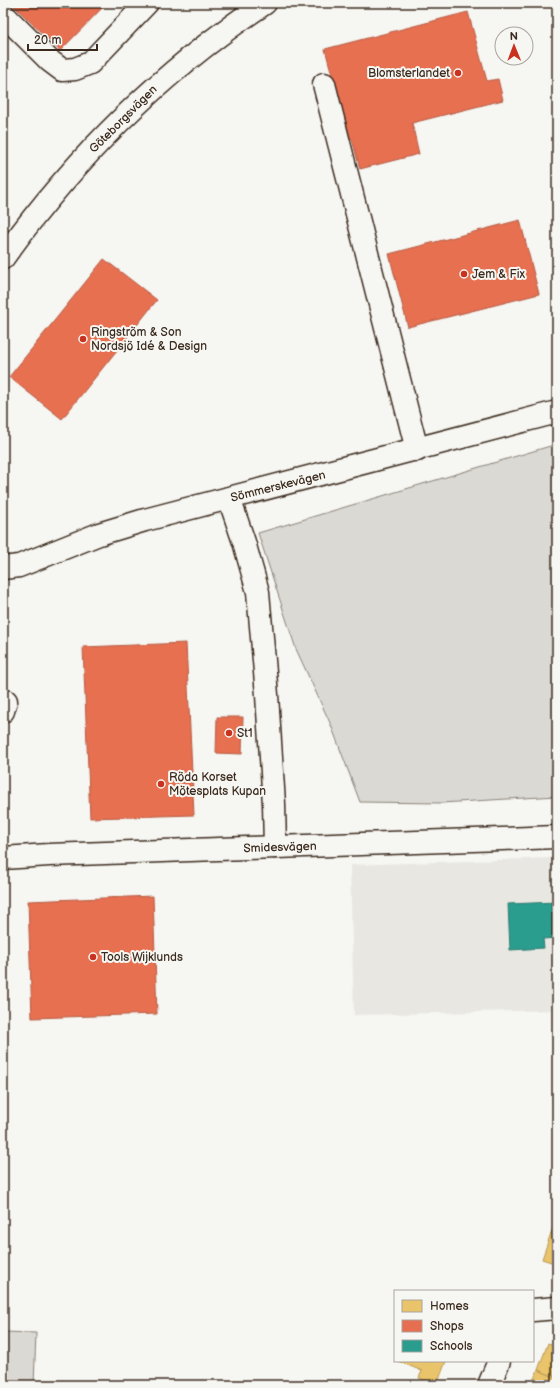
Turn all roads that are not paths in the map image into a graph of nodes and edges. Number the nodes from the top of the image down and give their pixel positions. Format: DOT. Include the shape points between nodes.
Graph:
graph roads {
  1 [pos="147,3"];
  2 [pos="265,3"];
  3 [pos="3,14"];
  4 [pos="324,84"];
  5 [pos="3,258"];
  6 [pos="557,412"];
  7 [pos="417,450"];
  8 [pos="229,498"];
  9 [pos="3,568"];
  10 [pos="557,837"];
  11 [pos="275,847"];
  12 [pos="3,858"];
  13 [pos="557,1308"];
  14 [pos="534,1310"];
  15 [pos="499,1362"];
  16 [pos="490,1385"];
  1 -- 3 [label="street" via="90,63 76,69 62,70 50,61"];
  2 -- 5 [label="street, Göteborgsvägen" via="189,58 129,111 34,214"];
  4 -- 7 [label="street"];
  6 -- 7 [label="street, Sömmerskevägen"];
  7 -- 8 [label="street, Sömmerskevägen"];
  8 -- 9 [label="street, Sömmerskevägen" via="99,534 19,566"];
  8 -- 11 [label="street" via="258,592 267,695"];
  10 -- 11 [label="street, Smidesvägen"];
  11 -- 12 [label="street, Smidesvägen"];
  13 -- 14 [label="street"];
  15 -- 16 [label="street"];
}
